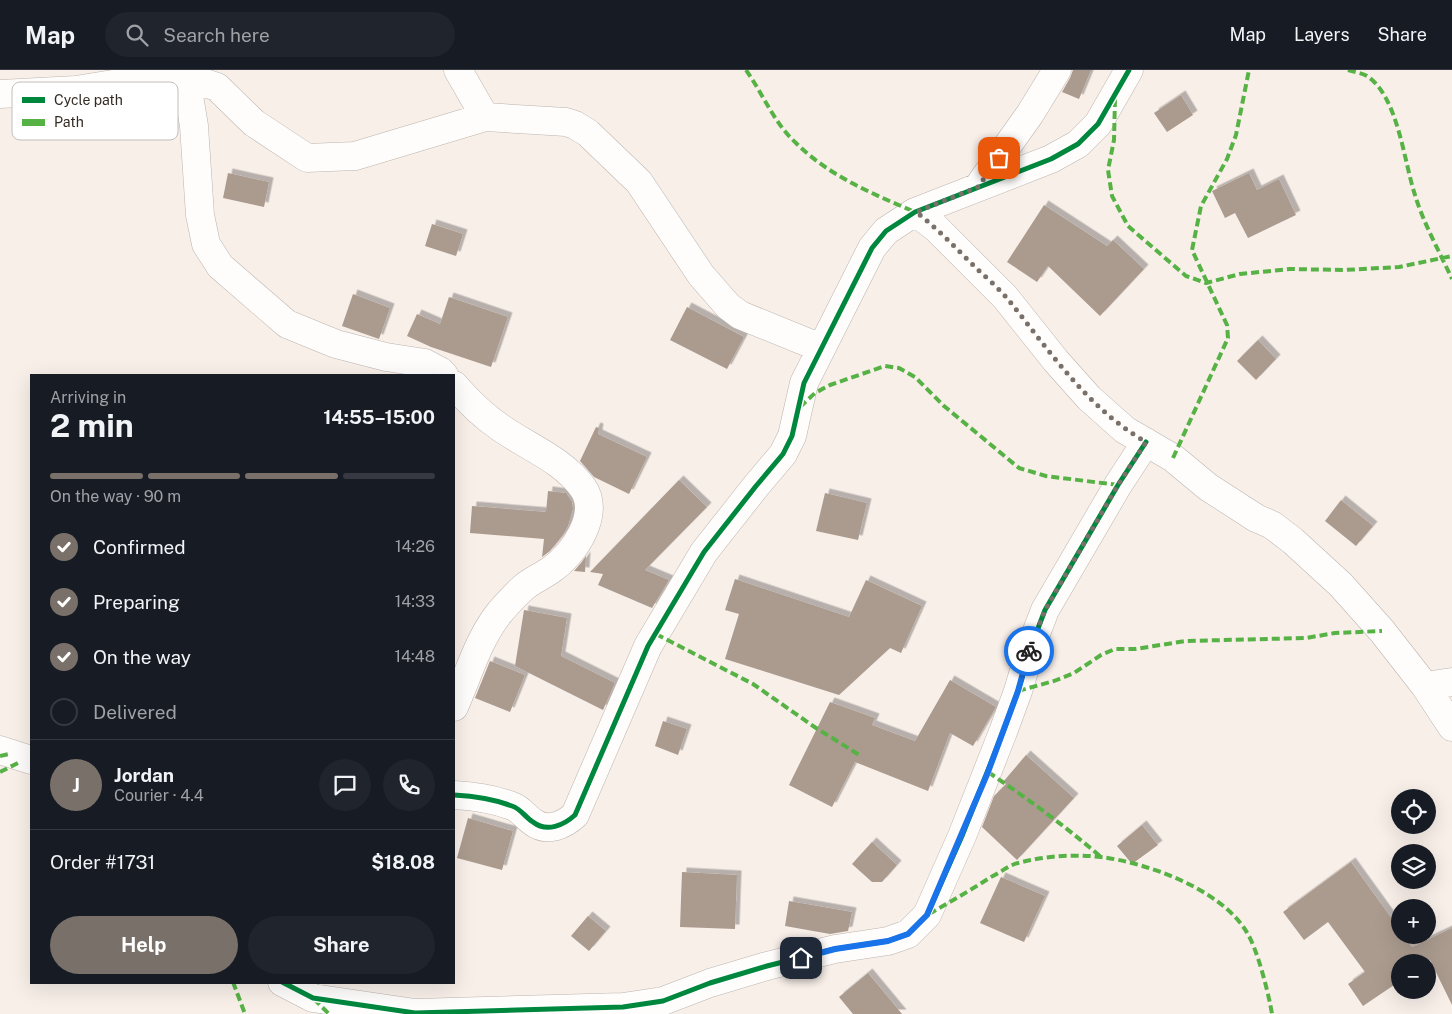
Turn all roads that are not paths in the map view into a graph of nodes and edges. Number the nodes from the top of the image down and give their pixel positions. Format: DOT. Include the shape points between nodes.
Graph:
graph roads {
  1 [pos="458,70"];
  2 [pos="1057,70"];
  3 [pos="1129,70"];
  4 [pos="174,74"];
  5 [pos="125,82"];
  6 [pos="178,84"];
  7 [pos="485,117"];
  8 [pos="978,187"];
  9 [pos="916,212"];
  10 [pos="821,348"];
  11 [pos="443,374"];
  12 [pos="455,386"];
  13 [pos="1146,442"];
  14 [pos="1452,682"];
  15 [pos="1426,686"];
  16 [pos="455,705"];
  17 [pos="1452,727"];
  18 [pos="16,756"];
  19 [pos="30,779"];
  20 [pos="455,794"];
  21 [pos="286,984"];
  1 -- 7 [label="street"];
  2 -- 8 [label="street"];
  3 -- 8 [label="street" via="1098,124 1078,144 1051,159"];
  4 -- 5 [label="street"];
  4 -- 7 [label="street" via="217,87 254,123 307,158 355,156"];
  6 -- 11 [label="street" via="194,126 200,215 206,244 220,266 287,324 336,344 425,363"];
  7 -- 10 [label="street" via="566,122 588,133 639,182 701,274 728,306 740,315"];
  8 -- 9 [label="street"];
  9 -- 10 [label="street" via="886,231 872,248"];
  9 -- 13 [label="street" via="1005,296 1089,398 1125,430"];
  10 -- 20 [label="street" via="804,383 792,436 783,454 704,552 648,646 575,815 565,824 538,826 511,806"];
  12 -- 16 [label="street" via="501,428 538,450 569,474 583,489 590,512 571,551 554,569 524,587 499,613 481,643"];
  13 -- 15 [label="street" via="1293,541 1341,585"];
  13 -- 21 [label="street" via="1045,610 1003,732 962,836 927,915 908,934 767,966 662,1001 623,1007 415,1014 313,998"];
  14 -- 15 [label="street"];
  15 -- 17 [label="street"];
  18 -- 19 [label="street"];
}
